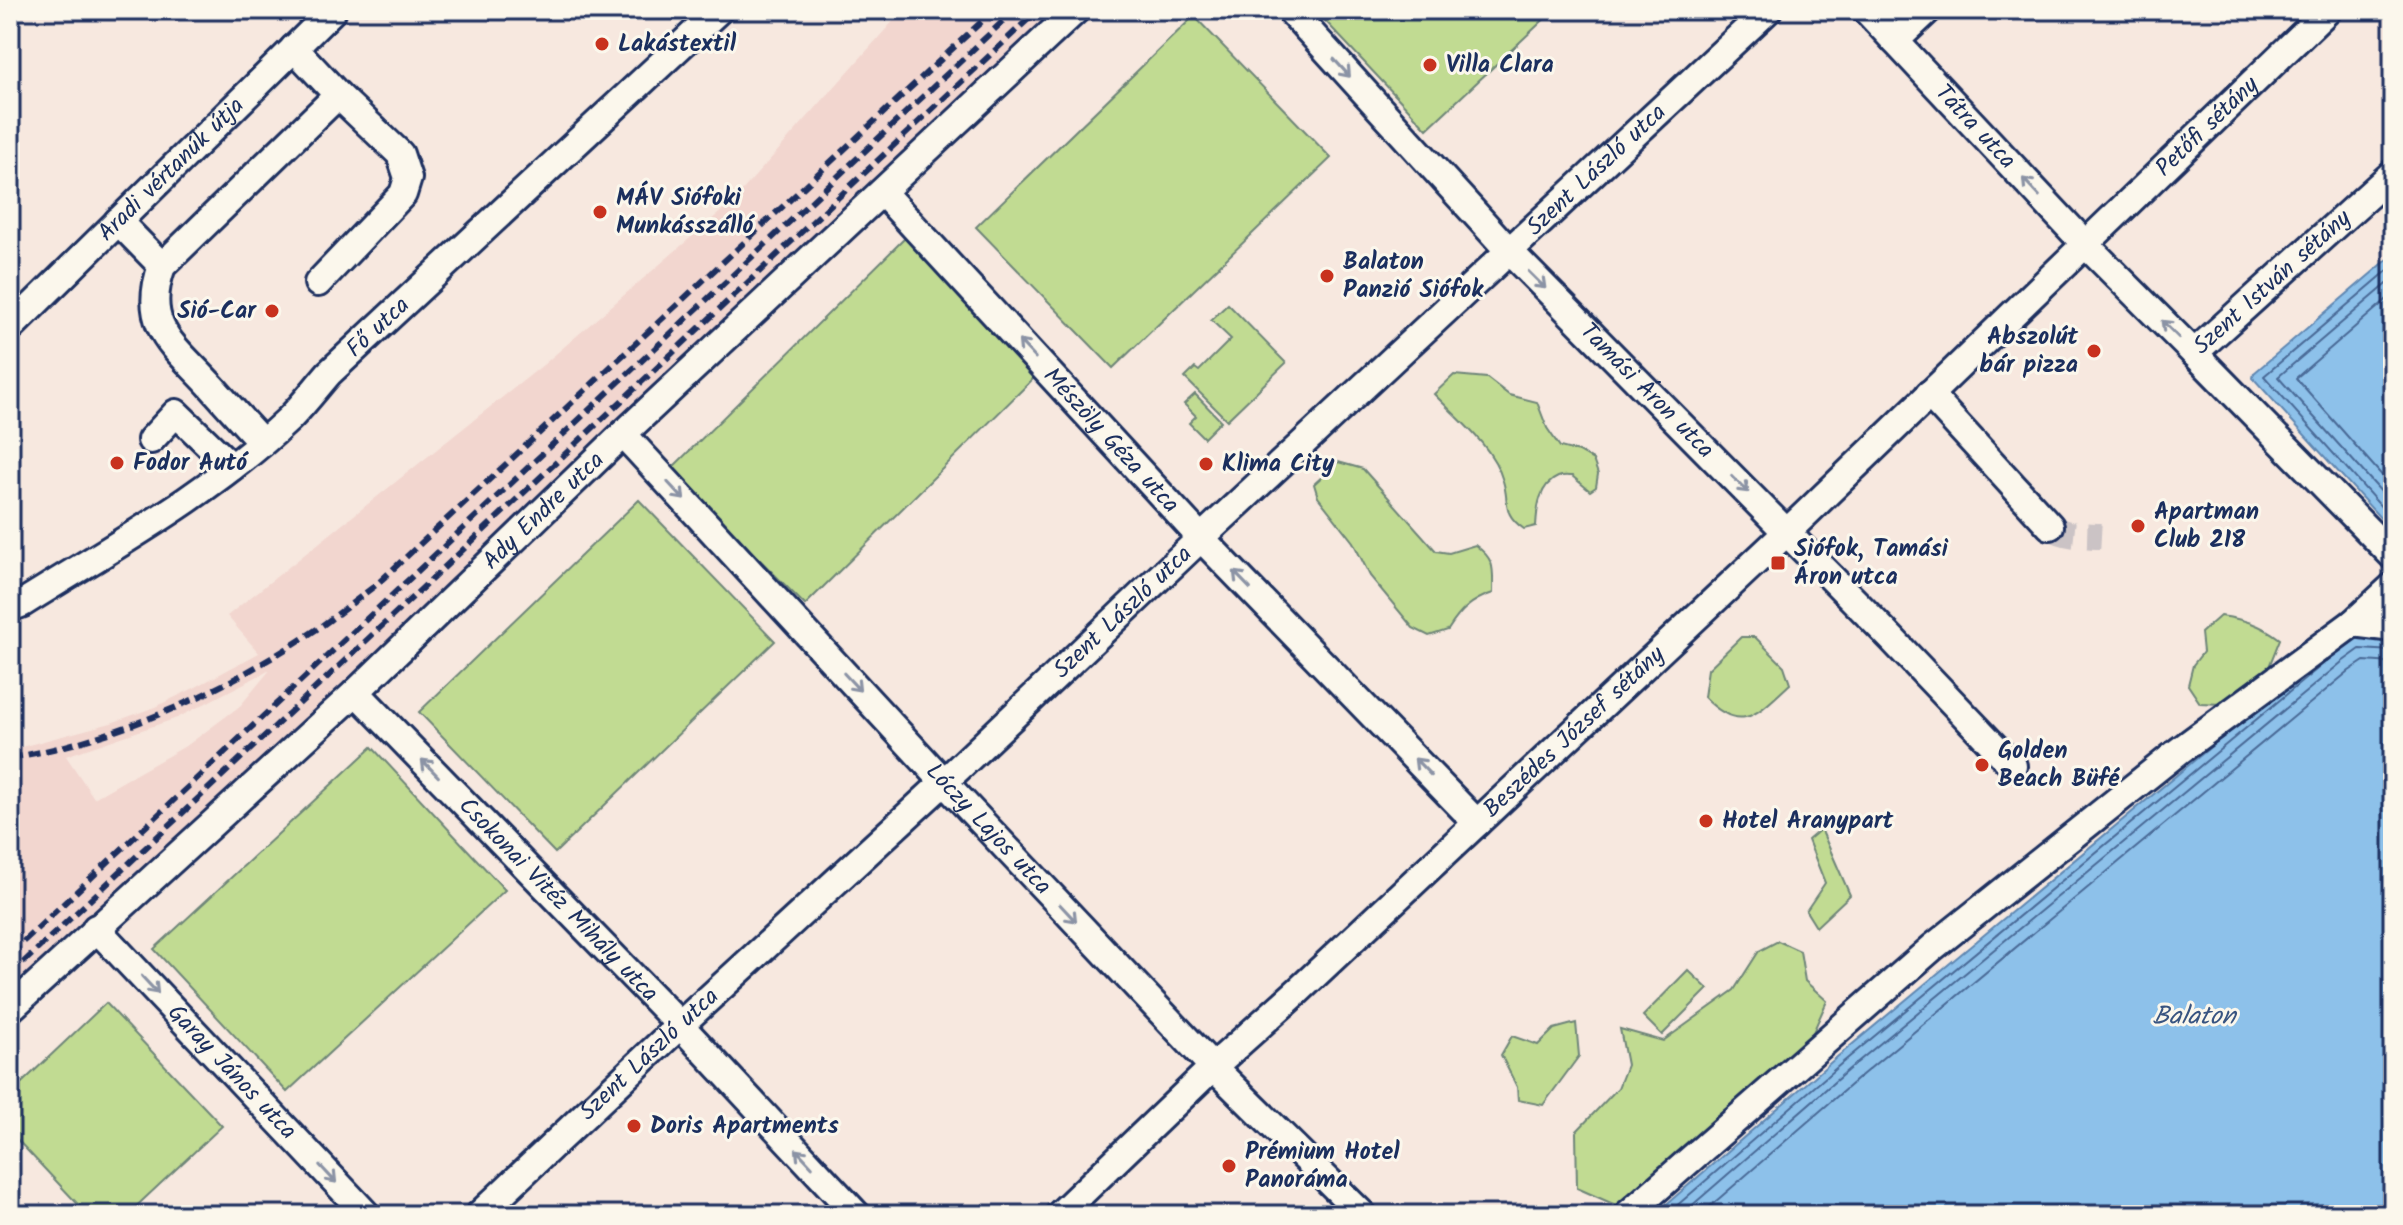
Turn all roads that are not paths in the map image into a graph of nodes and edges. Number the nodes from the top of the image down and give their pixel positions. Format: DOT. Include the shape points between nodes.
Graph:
graph roads {
  1 [pos="333,10"];
  2 [pos="719,10"];
  3 [pos="1076,10"];
  4 [pos="1290,10"];
  5 [pos="1768,10"];
  6 [pos="1866,10"];
  7 [pos="1928,10"];
  8 [pos="2328,10"];
  9 [pos="1895,41"];
  10 [pos="294,48"];
  11 [pos="338,95"];
  12 [pos="2393,173"];
  13 [pos="882,192"];
  14 [pos="118,221"];
  15 [pos="2085,244"];
  16 [pos="1509,251"];
  17 [pos="162,266"];
  18 [pos="318,283"];
  19 [pos="10,328"];
  20 [pos="2194,353"];
  21 [pos="1929,394"];
  22 [pos="623,434"];
  23 [pos="151,440"];
  24 [pos="262,442"];
  25 [pos="232,467"];
  26 [pos="2050,526"];
  27 [pos="1787,532"];
  28 [pos="1201,538"];
  29 [pos="2393,556"];
  30 [pos="2393,586"];
  31 [pos="10,608"];
  32 [pos="2353,623"];
  33 [pos="2393,628"];
  34 [pos="356,692"];
  35 [pos="2013,766"];
  36 [pos="944,782"];
  37 [pos="1477,823"];
  38 [pos="96,928"];
  39 [pos="10,1009"];
  40 [pos="680,1025"];
  41 [pos="1213,1067"];
  42 [pos="367,1215"];
  43 [pos="479,1215"];
  44 [pos="857,1215"];
  45 [pos="1059,1215"];
  46 [pos="1363,1215"];
  47 [pos="1627,1215"];
  1 -- 10 [label="street, Aradi vértanúk útja"];
  2 -- 24 [label="street, Fő utca" via="340,362"];
  3 -- 13 [label="street, Ady Endre utca"];
  4 -- 16 [label="street, Tamási Áron utca, one-way"];
  5 -- 16 [label="street, Szent László utca"];
  6 -- 9 [label="street, Tátra utca"];
  7 -- 9 [label="street"];
  8 -- 15 [label="street, Petőfi sétány"];
  15 -- 9 [label="street, Tátra utca, one-way"];
  10 -- 11 [label="street"];
  10 -- 14 [label="street, Aradi vértanúk útja"];
  11 -- 17 [label="street"];
  11 -- 18 [label="street" via="400,154 408,178 403,194"];
  12 -- 20 [label="street, Szent István sétány"];
  13 -- 22 [label="street, Ady Endre utca"];
  28 -- 13 [label="street, Mészöly Géza utca, one-way"];
  14 -- 17 [label="street"];
  14 -- 19 [label="street, Aradi vértanúk útja"];
  20 -- 15 [label="street, Szent István sétány, one-way"];
  15 -- 21 [label="street, Beszédes József sétány"];
  16 -- 27 [label="street, Tamási Áron utca, one-way"];
  16 -- 28 [label="street, Szent László utca"];
  17 -- 24 [label="street" via="155,308 159,324 171,345"];
  20 -- 29 [label="street"];
  21 -- 26 [label="street"];
  21 -- 27 [label="street, Beszédes József sétány"];
  22 -- 34 [label="street, Ady Endre utca"];
  22 -- 36 [label="street, Lóczy Lajos utca, one-way"];
  23 -- 25 [label="street" via="176,413"];
  24 -- 25 [label="street, Fő utca"];
  25 -- 31 [label="street, Fő utca" via="161,517"];
  27 -- 35 [label="street, Tamási Áron utca"];
  27 -- 37 [label="street, Beszédes József sétány"];
  28 -- 36 [label="street, Szent László utca"];
  37 -- 28 [label="street, Mészöly Géza utca, one-way"];
  30 -- 32 [label="street"];
  32 -- 33 [label="street"];
  32 -- 47 [label="street" via="2179,751 1932,948"];
  34 -- 38 [label="street, Ady Endre utca"];
  40 -- 34 [label="street, Csokonai Vitéz Mihály utca, one-way"];
  36 -- 40 [label="street, Szent László utca"];
  36 -- 41 [label="street, Lóczy Lajos utca, one-way"];
  37 -- 41 [label="street, Beszédes József sétány"];
  38 -- 39 [label="street, Ady Endre utca"];
  38 -- 42 [label="street, Garay János utca, one-way"];
  40 -- 43 [label="street, Szent László utca"];
  44 -- 40 [label="street, Csokonai Vitéz Mihály utca, one-way"];
  41 -- 45 [label="street, Beszédes József sétány"];
  41 -- 46 [label="street, Lóczy Lajos utca"];
}
